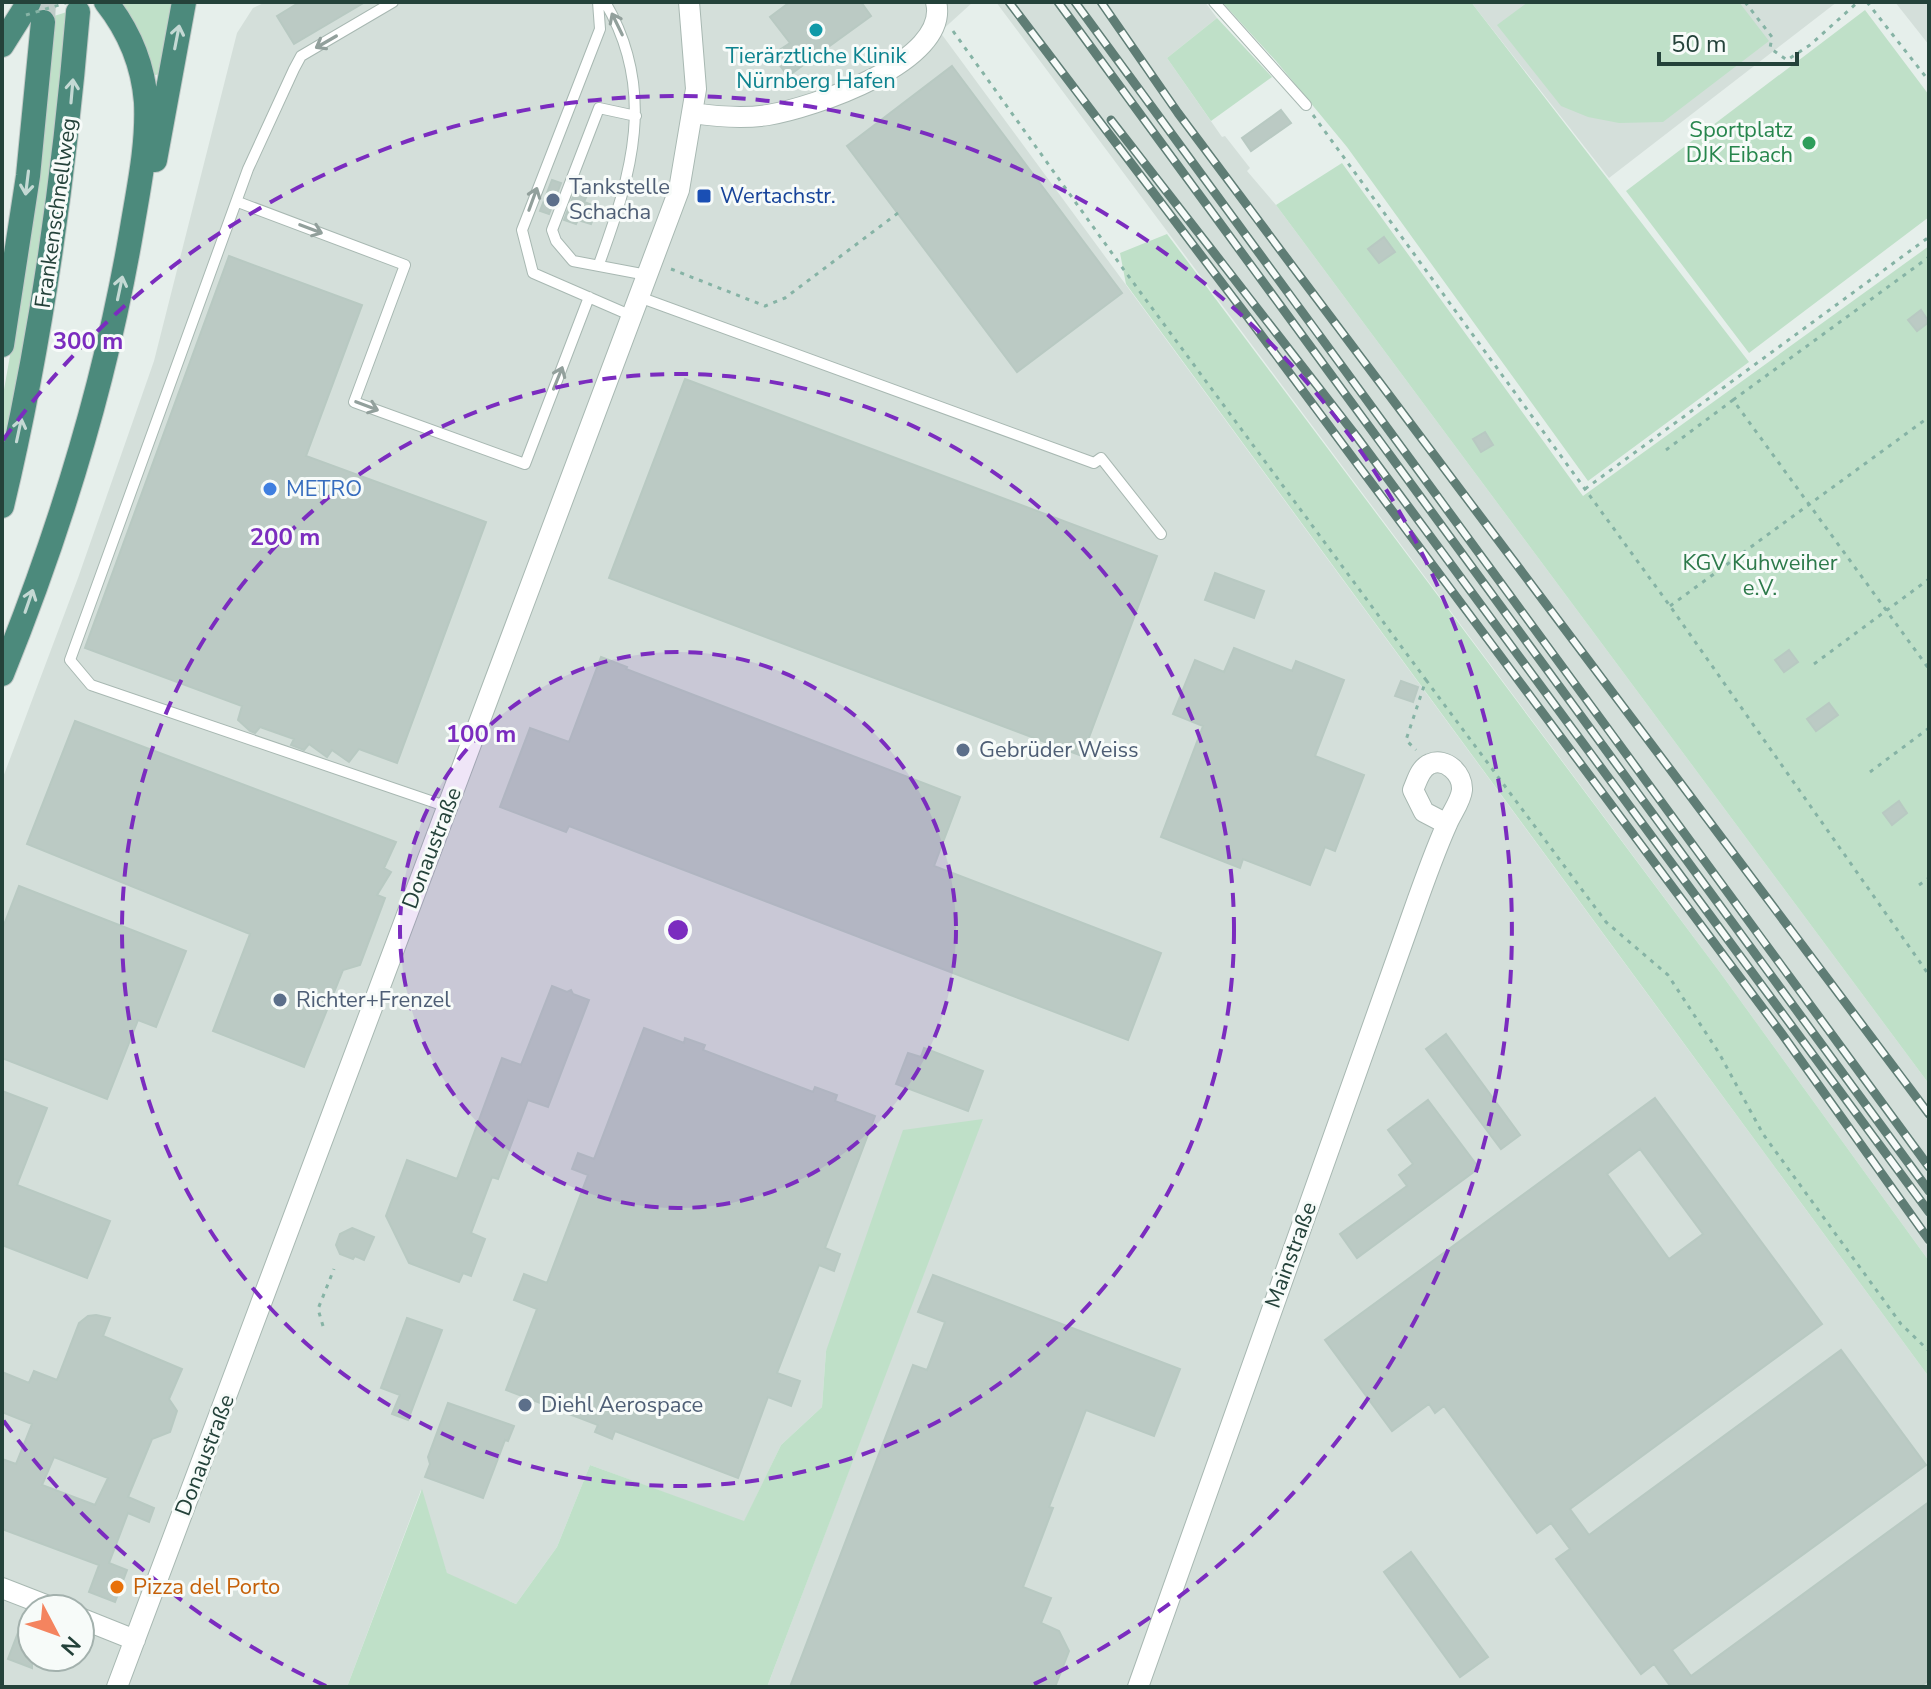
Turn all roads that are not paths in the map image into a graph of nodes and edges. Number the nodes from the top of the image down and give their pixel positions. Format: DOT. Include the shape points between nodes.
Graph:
graph roads {
  1 [pos="106,2"];
  2 [pos="184,2"];
  3 [pos="393,2"];
  4 [pos="598,2"];
  5 [pos="605,2"];
  6 [pos="689,2"];
  7 [pos="1214,2"];
  8 [pos="937,5"];
  9 [pos="74,7"];
  10 [pos="33,13"];
  11 [pos="2,45"];
  12 [pos="1306,105"];
  13 [pos="693,113"];
  14 [pos="636,116"];
  15 [pos="238,202"];
  16 [pos="129,242"];
  17 [pos="599,264"];
  18 [pos="650,268"];
  19 [pos="589,297"];
  20 [pos="636,306"];
  21 [pos="2,345"];
  22 [pos="2,506"];
  23 [pos="1161,534"];
  24 [pos="2,674"];
  25 [pos="448,807"];
  26 [pos="1447,824"];
  27 [pos="96,1624"];
  28 [pos="135,1640"];
  29 [pos="117,1687"];
  30 [pos="1138,1687"];
  1 -- 16 [label="highway" via="133,47 145,99 144,149"];
  16 -- 2 [label="highway, one-way" via="159,148"];
  3 -- 15 [label="lane, one-way" via="301,56"];
  19 -- 4 [label="lane, one-way" via="533,273 522,230 600,29"];
  14 -- 5 [label="lane, one-way" via="632,64"];
  6 -- 13 [label="street, Donaustraße" via="696,64"];
  7 -- 12 [label="lane"];
  8 -- 13 [label="street" via="928,34 912,53 834,97 768,115"];
  22 -- 9 [label="highway, Frankenschnellweg, one-way" via="38,341 61,190"];
  10 -- 11 [label="highway"];
  10 -- 21 [label="highway, Frankenschnellweg, one-way" via="28,176"];
  13 -- 18 [label="street, Donaustraße" via="679,190"];
  14 -- 17 [label="lane" via="626,187"];
  14 -- 17 [label="lane" via="599,108 552,230 573,261"];
  15 -- 19 [label="lane, one-way" via="405,265 354,402 525,464"];
  15 -- 25 [label="lane" via="70,660 91,685"];
  24 -- 16 [label="highway, one-way" via="80,453"];
  17 -- 18 [label="lane"];
  18 -- 20 [label="street, Donaustraße"];
  19 -- 20 [label="lane"];
  20 -- 23 [label="lane" via="1094,463 1101,458"];
  20 -- 25 [label="street, Donaustraße"];
  25 -- 28 [label="street, Donaustraße"];
  26 -- 26 [label="street" via="1462,792 1461,779 1454,768 1430,763 1413,790 1424,812"];
  26 -- 30 [label="street, Mainstraße"];
  27 -- 28 [label="street"];
  28 -- 29 [label="street, Donaustraße"];
}
